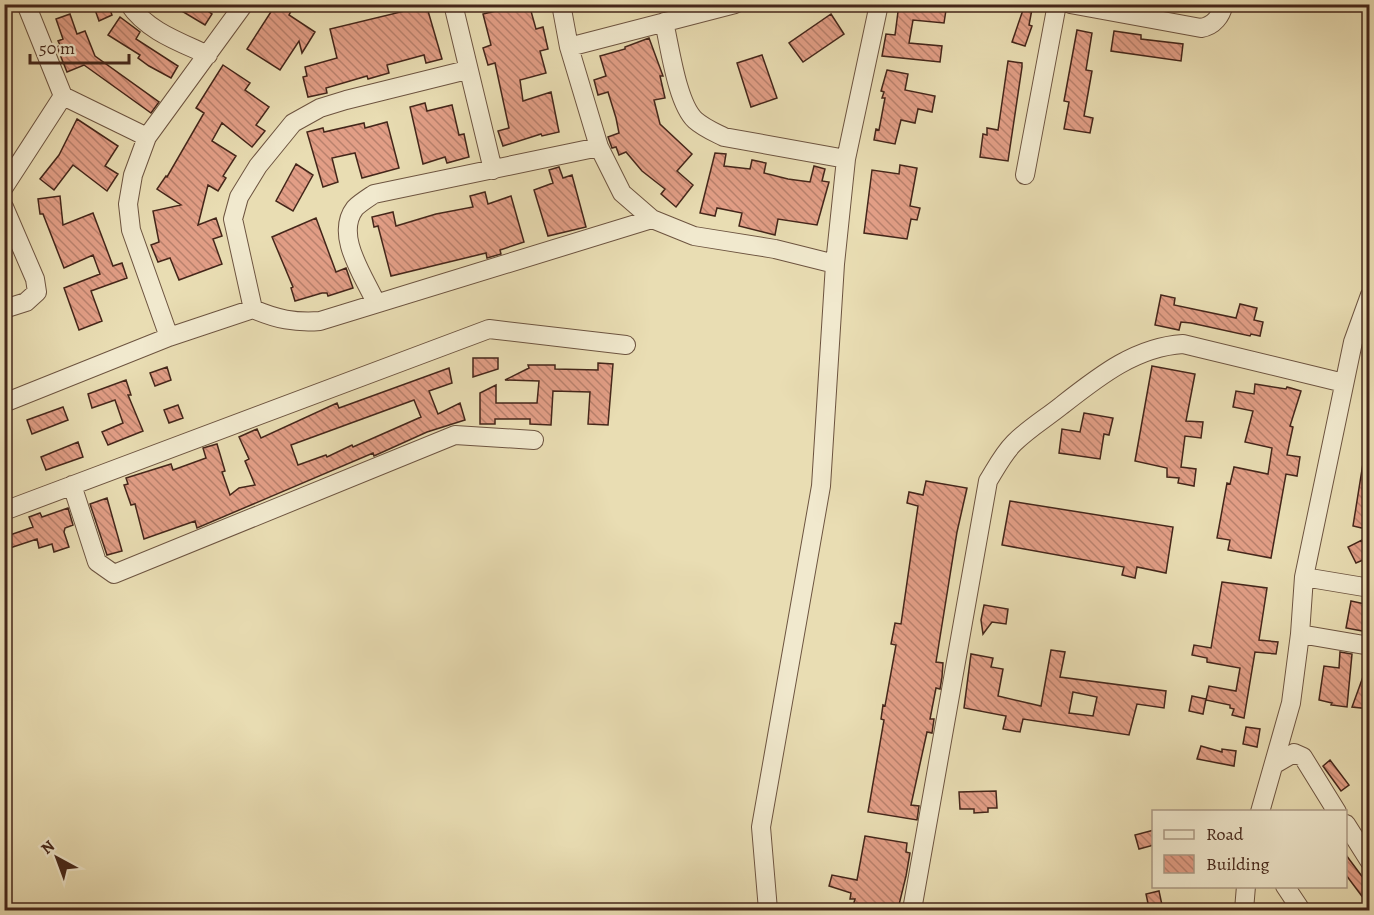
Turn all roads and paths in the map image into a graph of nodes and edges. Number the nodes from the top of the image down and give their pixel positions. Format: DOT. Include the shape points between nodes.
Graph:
graph roads {
  1 [pos="27,4"];
  2 [pos="129,4"];
  3 [pos="244,4"];
  4 [pos="453,4"];
  5 [pos="561,4"];
  6 [pos="735,4"];
  7 [pos="879,4"];
  8 [pos="1057,4"];
  9 [pos="1070,4"];
  10 [pos="1224,4"];
  11 [pos="664,22"];
  12 [pos="569,47"];
  13 [pos="208,55"];
  14 [pos="467,70"];
  15 [pos="63,96"];
  16 [pos="147,137"];
  17 [pos="599,147"];
  18 [pos="846,159"];
  19 [pos="493,170"];
  20 [pos="1024,175"];
  21 [pos="4,187"];
  22 [pos="4,207"];
  23 [pos="652,219"];
  24 [pos="835,264"];
  25 [pos="1370,295"];
  26 [pos="376,303"];
  27 [pos="4,309"];
  28 [pos="253,309"];
  29 [pos="169,337"];
  30 [pos="626,345"];
  31 [pos="1344,383"];
  32 [pos="4,403"];
  33 [pos="534,440"];
  34 [pos="72,485"];
  35 [pos="4,510"];
  36 [pos="1304,578"];
  37 [pos="1370,588"];
  38 [pos="1300,634"];
  39 [pos="1370,646"];
  40 [pos="1275,764"];
  41 [pos="1261,810"];
  42 [pos="1336,810"];
  43 [pos="1347,826"];
  44 [pos="1370,862"];
  45 [pos="1246,888"];
  46 [pos="1286,888"];
  47 [pos="768,910"];
  48 [pos="912,910"];
  49 [pos="1244,910"];
  50 [pos="1301,910"];
  1 -- 15 [label="street"];
  2 -- 13 [label="street" via="141,19 160,32"];
  3 -- 13 [label="street"];
  4 -- 14 [label="street"];
  5 -- 12 [label="street"];
  6 -- 11 [label="street"];
  7 -- 18 [label="street"];
  8 -- 20 [label="street"];
  9 -- 10 [label="street" via="1201,28 1221,15"];
  11 -- 12 [label="street"];
  11 -- 18 [label="street" via="684,102 694,119 708,130 724,137"];
  12 -- 17 [label="street"];
  13 -- 16 [label="street"];
  14 -- 19 [label="street"];
  14 -- 28 [label="street" via="329,105 293,123 258,166 239,197 233,219"];
  15 -- 16 [label="street"];
  15 -- 21 [label="street"];
  16 -- 29 [label="street" via="133,175 128,204 131,230"];
  17 -- 19 [label="street"];
  17 -- 23 [label="street" via="622,193"];
  18 -- 24 [label="street"];
  19 -- 26 [label="street" via="374,194 356,207 347,223 349,244"];
  22 -- 27 [label="street" via="37,292 26,302"];
  23 -- 24 [label="street" via="694,236 775,249"];
  23 -- 26 [label="street"];
  24 -- 47 [label="street" via="821,486 761,827"];
  25 -- 31 [label="street"];
  26 -- 28 [label="street" via="320,321 297,323"];
  28 -- 29 [label="street"];
  29 -- 32 [label="street"];
  30 -- 34 [label="street" via="489,329"];
  31 -- 36 [label="street"];
  31 -- 48 [label="street" via="1183,344 1166,345 1135,355 1106,372 1003,456 988,481"];
  33 -- 34 [label="street" via="455,435 114,574 97,562"];
  34 -- 35 [label="street"];
  36 -- 37 [label="street"];
  36 -- 38 [label="street"];
  38 -- 39 [label="street"];
  38 -- 40 [label="street" via="1291,703"];
  40 -- 41 [label="street"];
  40 -- 42 [label="street" via="1294,753 1303,758"];
  43 -- 44 [label="street"];
  45 -- 49 [label="street"];
  46 -- 50 [label="street"];
}
